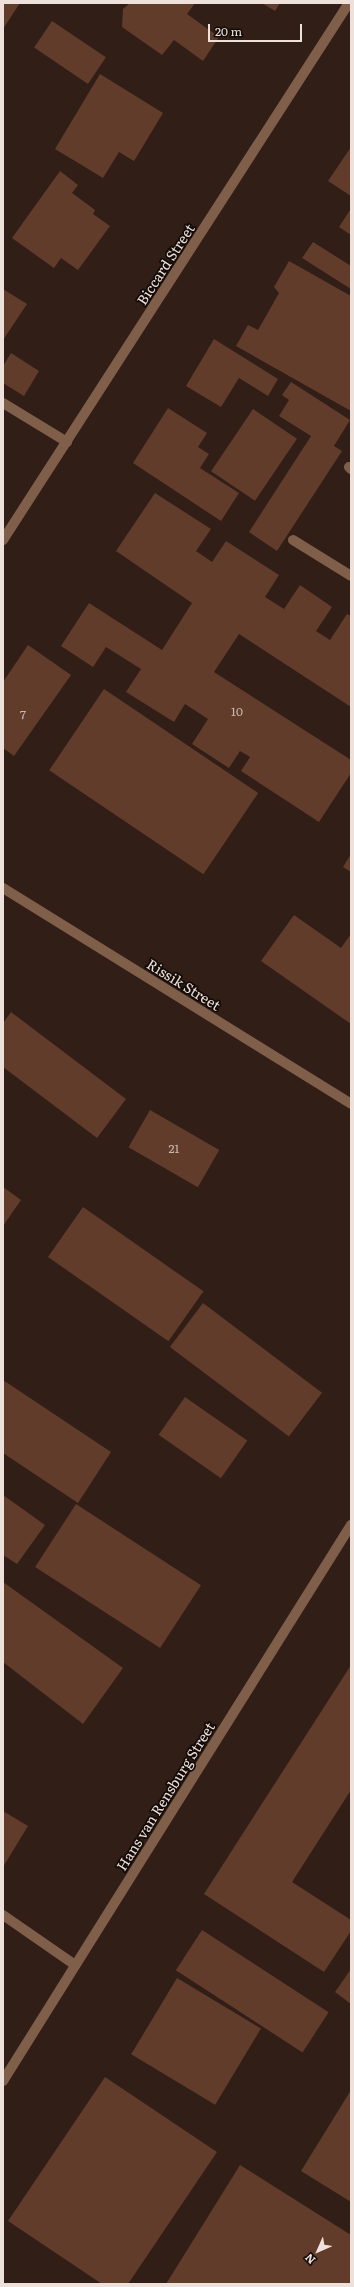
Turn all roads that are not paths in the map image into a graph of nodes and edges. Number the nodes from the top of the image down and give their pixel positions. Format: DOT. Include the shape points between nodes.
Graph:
graph roads {
  1 [pos="349,3"];
  2 [pos="3,403"];
  3 [pos="67,442"];
  4 [pos="3,540"];
  5 [pos="293,540"];
  6 [pos="351,576"];
  7 [pos="3,888"];
  8 [pos="351,1104"];
  9 [pos="351,1525"];
  10 [pos="3,1915"];
  11 [pos="76,1965"];
  12 [pos="3,2081"];
  1 -- 3 [label="street, Biccard Street"];
  2 -- 3 [label="street"];
  3 -- 4 [label="street, Biccard Street"];
  5 -- 6 [label="street"];
  7 -- 8 [label="street, Rissik Street"];
  9 -- 11 [label="street, Hans van Rensburg Street"];
  10 -- 11 [label="street"];
  11 -- 12 [label="street, Hans van Rensburg Street"];
}
